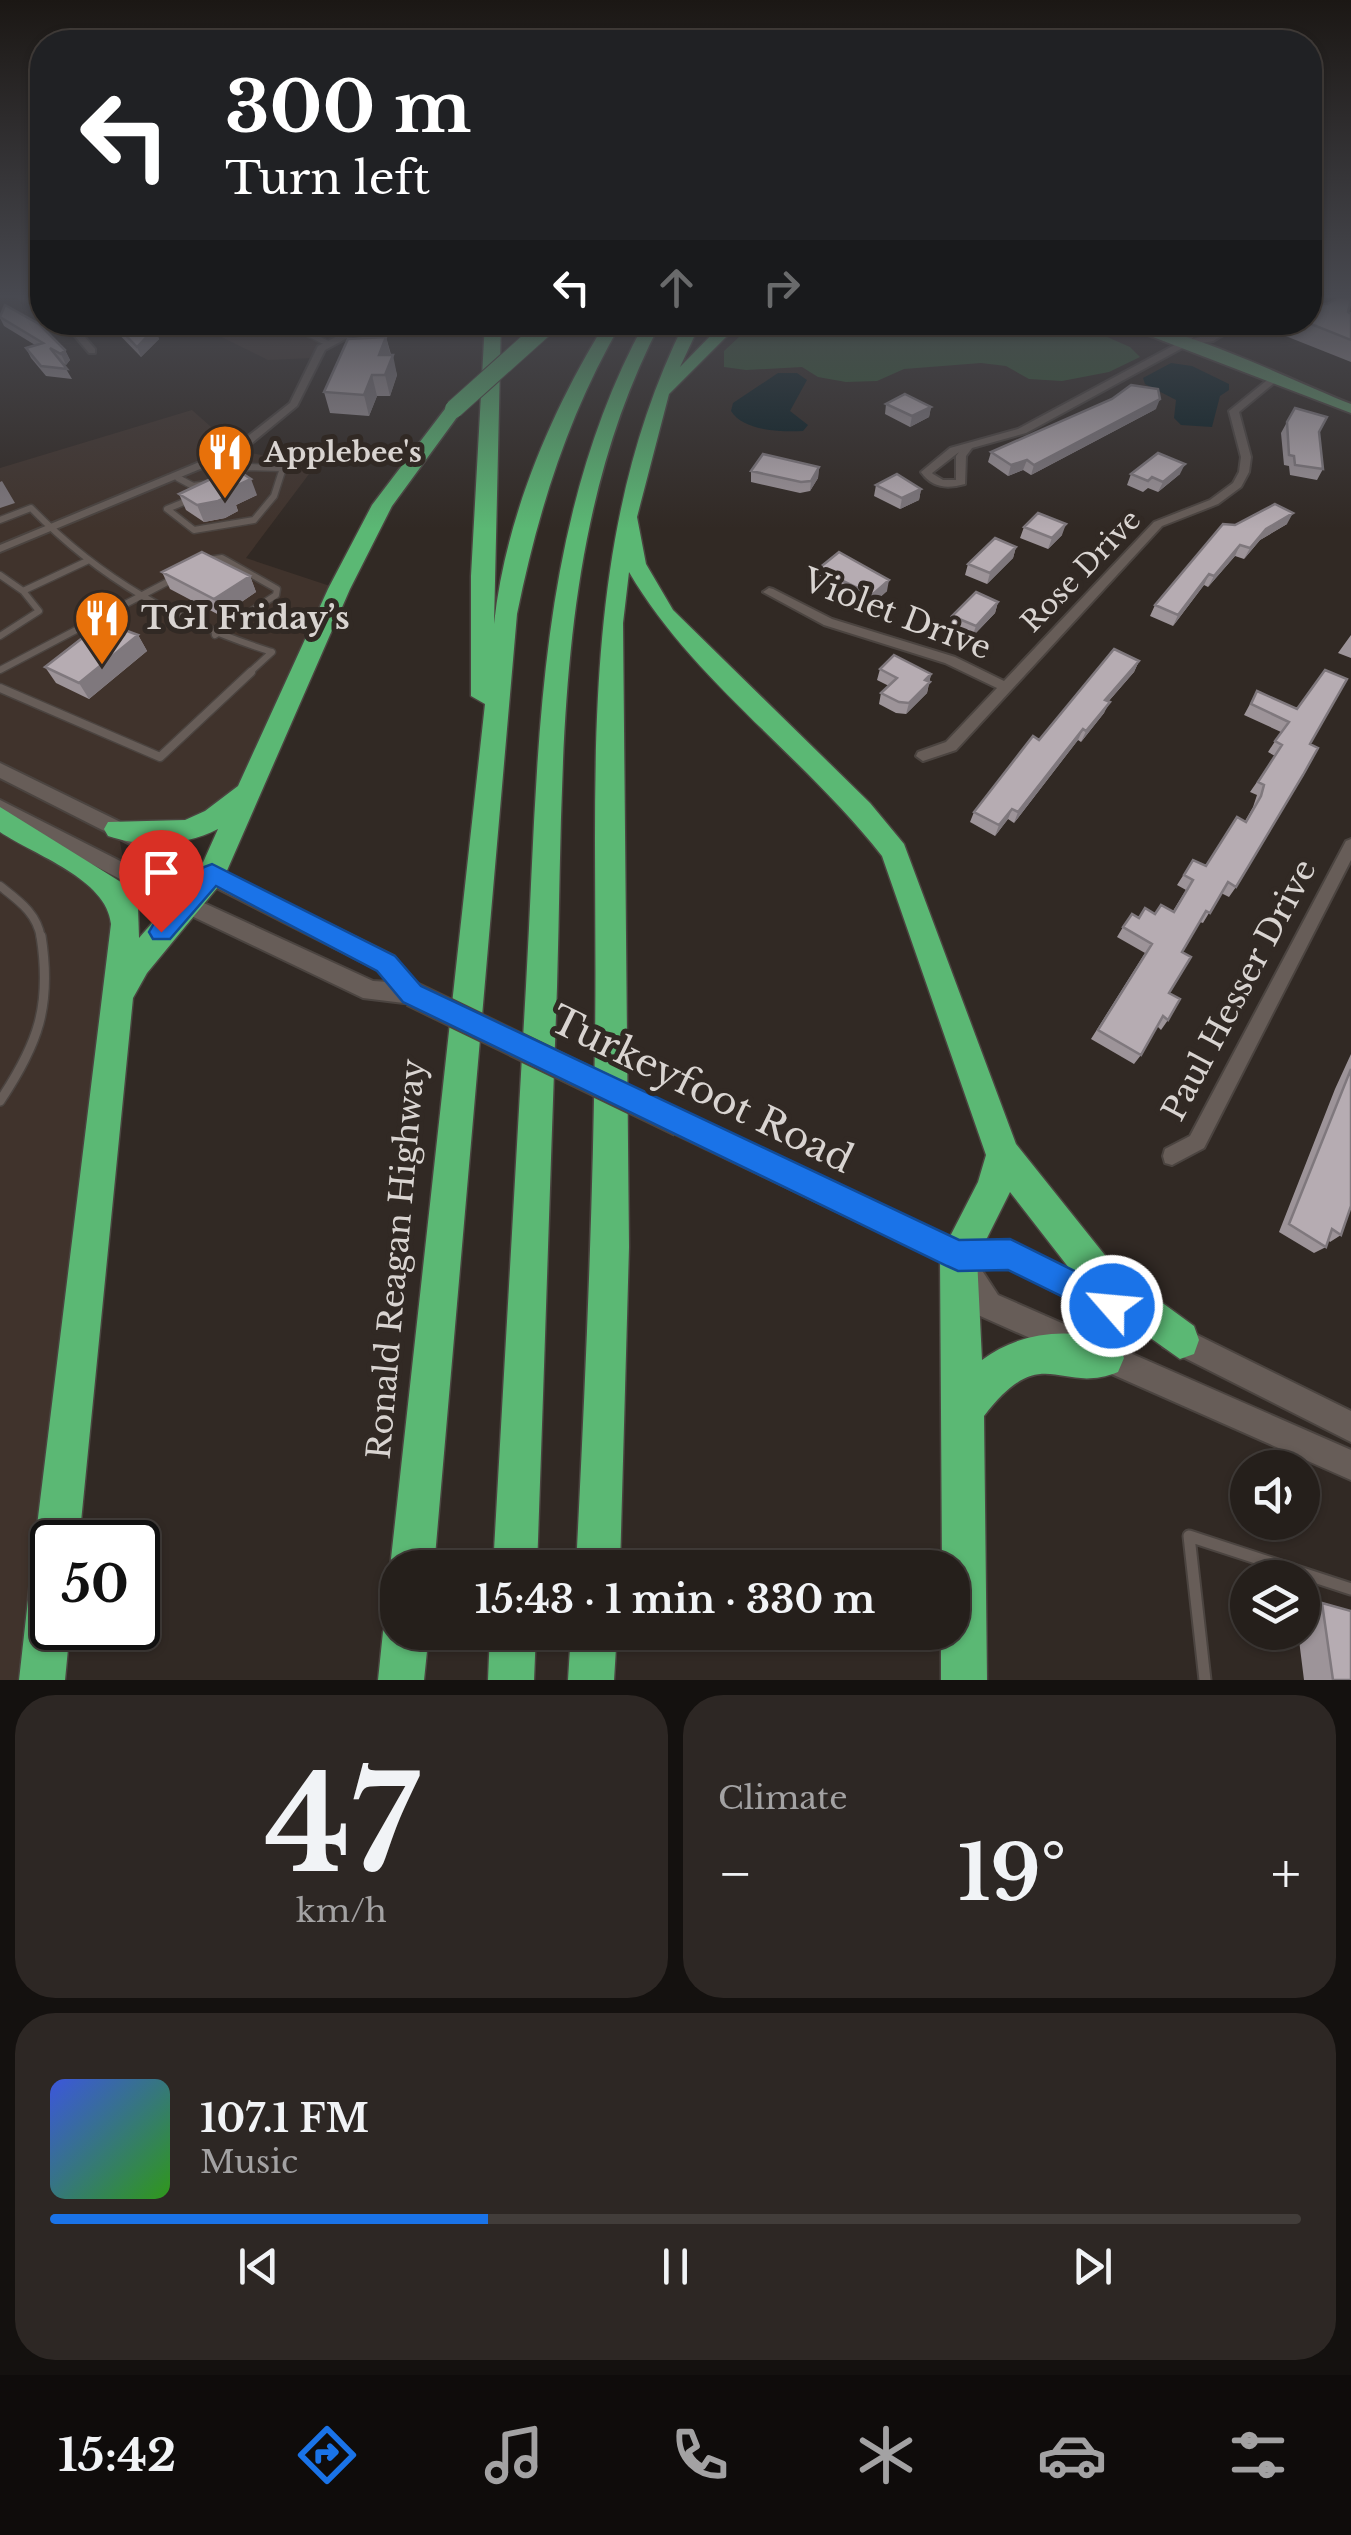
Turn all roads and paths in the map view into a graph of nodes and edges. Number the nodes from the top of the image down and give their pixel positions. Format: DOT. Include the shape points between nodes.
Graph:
graph roads {
  1 [pos="310,372"];
  2 [pos="491,372"];
  3 [pos="494,372"];
  4 [pos="587,372"];
  5 [pos="628,372"];
  6 [pos="671,372"];
  7 [pos="686,372"];
  8 [pos="1131,372"];
  9 [pos="1258,372"];
  10 [pos="1274,379"];
  11 [pos="658,402"];
  12 [pos="1351,409"];
  13 [pos="967,448"];
  14 [pos="230,475"];
  15 [pos="178,478"];
  16 [pos="212,483"];
  17 [pos="193,486"];
  18 [pos="626,510"];
  19 [pos="0,520"];
  20 [pos="50,529"];
  21 [pos="0,548"];
  22 [pos="205,560"];
  23 [pos="87,561"];
  24 [pos="189,570"];
  25 [pos="0,575"];
  26 [pos="24,591"];
  27 [pos="769,592"];
  28 [pos="139,599"];
  29 [pos="0,636"];
  30 [pos="215,636"];
  31 [pos="0,670"];
  32 [pos="1006,687"];
  33 [pos="0,688"];
  34 [pos="924,756"];
  35 [pos="258,769"];
  36 [pos="0,770"];
  37 [pos="0,807"];
  38 [pos="485,814"];
  39 [pos="0,817"];
  40 [pos="118,829"];
  41 [pos="1351,845"];
  42 [pos="212,874"];
  43 [pos="0,886"];
  44 [pos="186,904"];
  45 [pos="412,994"];
  46 [pos="116,1012"];
  47 [pos="0,1100"];
  48 [pos="1003,1155"];
  49 [pos="1172,1156"];
  50 [pos="958,1256"];
  51 [pos="1180,1340"];
  52 [pos="1104,1358"];
  53 [pos="964,1410"];
  54 [pos="1351,1427"];
  55 [pos="1351,1465"];
  56 [pos="59,1520"];
  57 [pos="414,1550"];
  58 [pos="516,1550"];
  59 [pos="599,1550"];
  60 [pos="1351,1588"];
  61 [pos="45,1650"];
  62 [pos="404,1650"];
  63 [pos="511,1650"];
  64 [pos="593,1650"];
  65 [pos="42,1680"];
  66 [pos="401,1680"];
  67 [pos="510,1680"];
  68 [pos="591,1680"];
  69 [pos="964,1680"];
  70 [pos="1205,1680"];
  1 -- 15 [label="street" via="294,404 268,429"];
  2 -- 38 [label="highway" via="482,576"];
  3 -- 35 [label="highway, bridge" via="454,408 382,505"];
  4 -- 38 [label="highway, Ronald Reagan Highway" via="529,514 506,614"];
  5 -- 58 [label="highway" via="594,454 568,558 556,660"];
  6 -- 11 [label="highway"];
  7 -- 11 [label="highway"];
  8 -- 13 [label="street" via="1022,431"];
  9 -- 10 [label="main road"];
  10 -- 12 [label="main road"];
  10 -- 32 [label="street, Rose Drive" via="1234,411 1246,454 1231,490 1158,524"];
  11 -- 18 [label="highway"];
  13 -- 13 [label="street" via="930,465 930,479 961,482"];
  14 -- 17 [label="lane" via="248,467 283,468 274,496 254,520 194,530 167,510 189,500"];
  15 -- 17 [label="lane"];
  15 -- 20 [label="street"];
  16 -- 17 [label="lane"];
  18 -- 48 [label="highway" via="635,564 665,614 861,810 894,852"];
  18 -- 59 [label="highway" via="612,623 611,1247"];
  19 -- 20 [label="lane" via="31,508"];
  20 -- 21 [label="street"];
  20 -- 23 [label="lane"];
  22 -- 30 [label="lane" via="222,558 278,589"];
  23 -- 26 [label="lane"];
  23 -- 28 [label="lane"];
  24 -- 28 [label="lane"];
  25 -- 26 [label="lane"];
  26 -- 29 [label="lane" via="39,612"];
  27 -- 32 [label="street, Violet Drive" via="828,622 950,660"];
  28 -- 30 [label="lane"];
  28 -- 31 [label="lane"];
  30 -- 33 [label="lane" via="272,652 160,757"];
  32 -- 34 [label="street, Rose Drive" via="951,746"];
  35 -- 40 [label="highway" via="238,799 204,826 158,836"];
  35 -- 42 [label="highway"];
  36 -- 40 [label="main road, Turkeyfoot Road"];
  37 -- 44 [label="main road, Turkeyfoot Road"];
  38 -- 57 [label="highway, Ronald Reagan Highway"];
  39 -- 46 [label="highway" via="109,886 124,903"];
  40 -- 42 [label="main road, Turkeyfoot Road"];
  41 -- 49 [label="street, Paul Hesser Drive" via="1197,1142"];
  42 -- 44 [label="highway"];
  42 -- 45 [label="main road, Turkeyfoot Road" via="386,963"];
  43 -- 47 [label="lane" via="39,925 46,973 33,1051"];
  44 -- 45 [label="main road, Turkeyfoot Road" via="371,991"];
  44 -- 46 [label="highway" via="134,966"];
  45 -- 50 [label="main road, Turkeyfoot Road, bridge"];
  46 -- 56 [label="highway"];
  48 -- 50 [label="highway" via="994,1188"];
  48 -- 51 [label="highway" via="1103,1282"];
  50 -- 51 [label="main road, Turkeyfoot Road" via="1010,1255"];
  50 -- 52 [label="main road" via="988,1304"];
  50 -- 53 [label="highway"];
  51 -- 54 [label="main road, Turkeyfoot Road"];
  52 -- 53 [label="highway" via="1044,1350 1016,1357 988,1377"];
  52 -- 55 [label="main road"];
  53 -- 69 [label="highway"];
  60 -- 70 [label="lane" via="1189,1536"];
  61 -- 65 [label="highway"];
  62 -- 66 [label="highway"];
  63 -- 67 [label="highway"];
  64 -- 68 [label="highway"];
}
